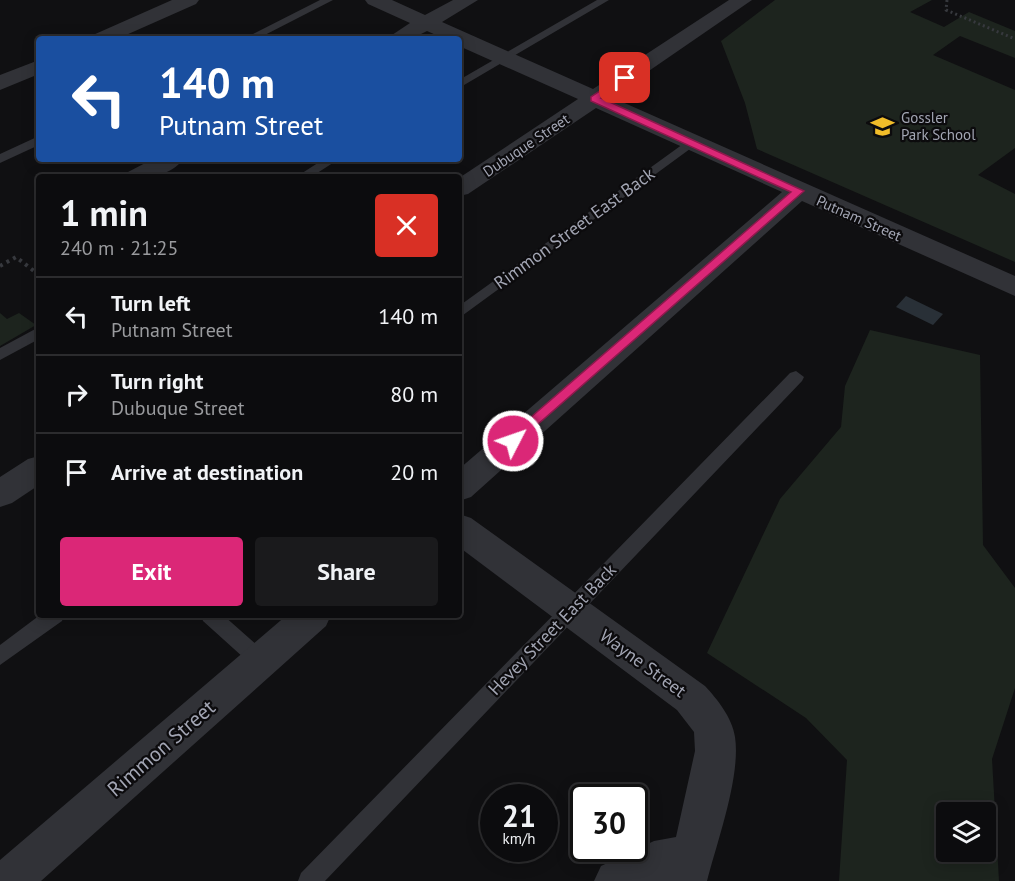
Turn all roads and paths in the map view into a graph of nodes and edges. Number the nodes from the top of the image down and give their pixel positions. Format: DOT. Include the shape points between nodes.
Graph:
graph roads {
  1 [pos="189,0"];
  2 [pos="328,0"];
  3 [pos="375,0"];
  4 [pos="468,0"];
  5 [pos="604,0"];
  6 [pos="742,0"];
  7 [pos="947,0"];
  8 [pos="426,23"];
  9 [pos="107,36"];
  10 [pos="254,36"];
  11 [pos="402,36"];
  12 [pos="455,36"];
  13 [pos="462,39"];
  14 [pos="1015,39"];
  15 [pos="504,58"];
  16 [pos="36,67"];
  17 [pos="0,83"];
  18 [pos="462,83"];
  19 [pos="594,99"];
  20 [pos="36,141"];
  21 [pos="690,143"];
  22 [pos="0,159"];
  23 [pos="165,162"];
  24 [pos="328,162"];
  25 [pos="143,174"];
  26 [pos="307,174"];
  27 [pos="462,187"];
  28 [pos="799,191"];
  29 [pos="0,266"];
  30 [pos="36,272"];
  31 [pos="1015,287"];
  32 [pos="462,311"];
  33 [pos="36,334"];
  34 [pos="0,355"];
  35 [pos="796,377"];
  36 [pos="36,470"];
  37 [pos="462,485"];
  38 [pos="0,494"];
  39 [pos="462,530"];
  40 [pos="571,610"];
  41 [pos="51,618"];
  42 [pos="213,618"];
  43 [pos="311,618"];
  44 [pos="0,656"];
  45 [pos="261,661"];
  46 [pos="689,869"];
  47 [pos="9,881"];
  48 [pos="309,881"];
  49 [pos="616,881"];
  1 -- 9 [label="street"];
  2 -- 10 [label="lane"];
  3 -- 8 [label="street, Putnam Street"];
  4 -- 8 [label="street"];
  5 -- 15 [label="lane"];
  6 -- 19 [label="street, Dubuque Street"];
  7 -- 14 [label="path" via="946,10"];
  8 -- 11 [label="street"];
  8 -- 12 [label="street, Putnam Street"];
  13 -- 15 [label="street, Putnam Street"];
  15 -- 18 [label="lane"];
  15 -- 19 [label="street, Putnam Street"];
  16 -- 17 [label="street"];
  19 -- 21 [label="street, Putnam Street"];
  19 -- 27 [label="street, Dubuque Street"];
  20 -- 22 [label="lane"];
  21 -- 28 [label="street, Putnam Street"];
  21 -- 32 [label="lane, Rimmon Street East Back"];
  23 -- 25 [label="street"];
  24 -- 26 [label="lane"];
  28 -- 31 [label="street, Putnam Street"];
  28 -- 37 [label="street"];
  29 -- 30 [label="path" via="16,257"];
  33 -- 34 [label="lane"];
  35 -- 40 [label="lane, Hevey Street East Back"];
  36 -- 38 [label="street"];
  39 -- 40 [label="street, Wayne Street"];
  40 -- 46 [label="street, Wayne Street" via="691,698 707,717 715,736 713,768"];
  40 -- 48 [label="lane, Hevey Street East Back"];
  41 -- 44 [label="lane"];
  42 -- 45 [label="lane"];
  43 -- 45 [label="street, Rimmon Street"];
  45 -- 47 [label="street, Rimmon Street"];
  46 -- 49 [label="street" via="654,862"];
}
